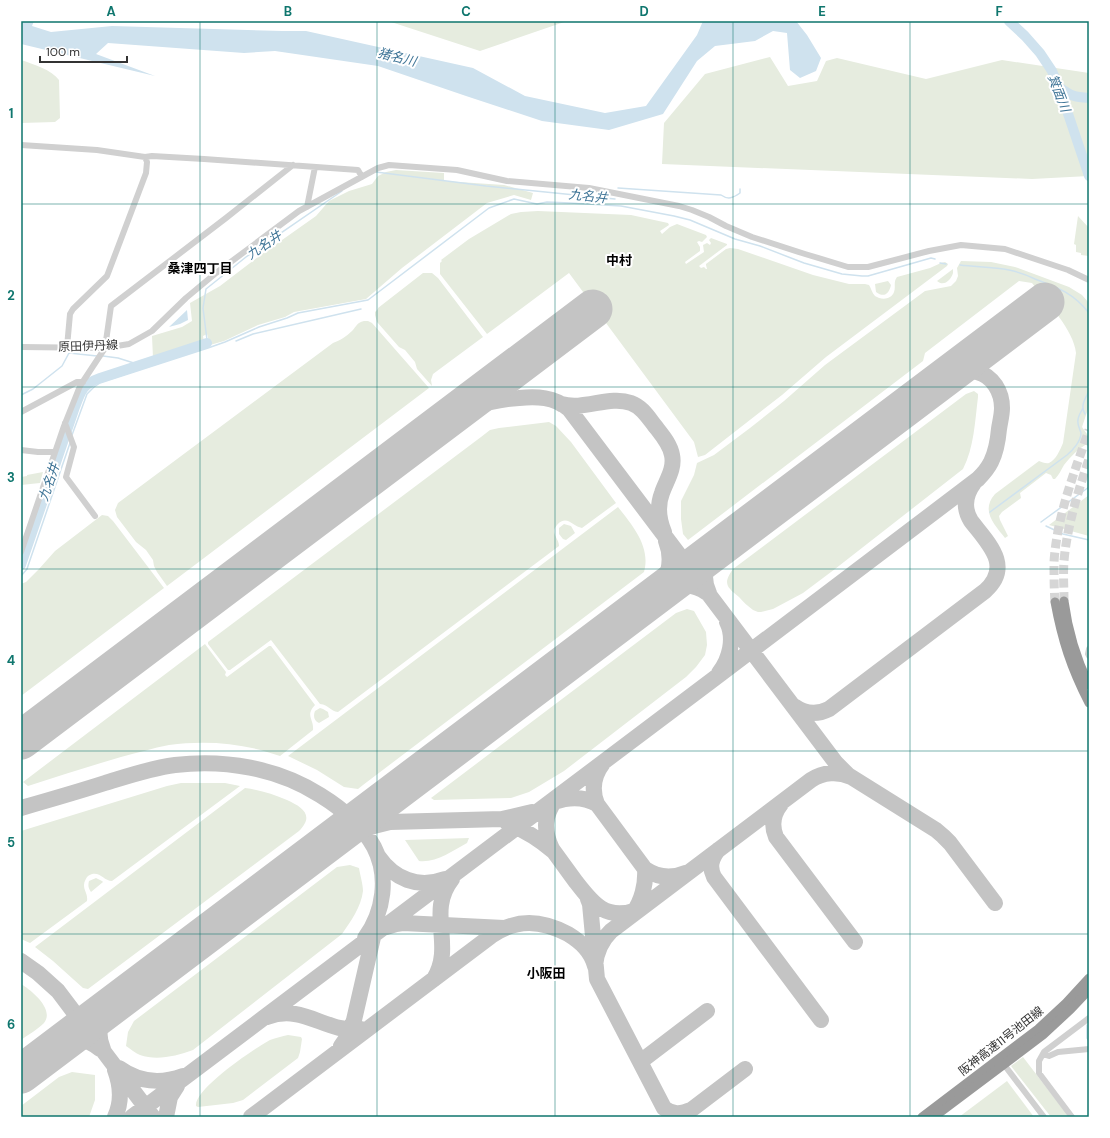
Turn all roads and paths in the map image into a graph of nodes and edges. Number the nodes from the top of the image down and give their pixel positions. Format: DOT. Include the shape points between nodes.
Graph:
graph roads {
  1 [pos="21,145"];
  2 [pos="146,157"];
  3 [pos="292,165"];
  4 [pos="315,167"];
  5 [pos="362,177"];
  6 [pos="307,207"];
  7 [pos="1089,280"];
  8 [pos="21,347"];
  9 [pos="67,347"];
  10 [pos="105,348"];
  11 [pos="83,382"];
  12 [pos="21,412"];
  13 [pos="65,423"];
  14 [pos="21,450"];
  15 [pos="55,452"];
  16 [pos="95,516"];
  17 [pos="21,527"];
  18 [pos="29,529"];
  19 [pos="21,552"];
  20 [pos="1089,649"];
  21 [pos="1089,656"];
  22 [pos="1089,685"];
  23 [pos="1089,703"];
  24 [pos="1089,978"];
  25 [pos="1089,990"];
  26 [pos="1089,1018"];
  27 [pos="1089,1049"];
  28 [pos="1043,1054"];
  29 [pos="922,1117"];
  30 [pos="929,1117"];
  31 [pos="934,1117"];
  32 [pos="1044,1117"];
  33 [pos="1072,1117"];
  1 -- 2 [label="street" via="97,150"];
  2 -- 3 [label="street"];
  2 -- 9 [label="street" via="146,173 107,276 70,314"];
  3 -- 4 [label="street"];
  3 -- 10 [label="street" via="111,306"];
  4 -- 5 [label="street" via="358,170"];
  4 -- 6 [label="street"];
  5 -- 6 [label="street, 原田伊丹線"];
  5 -- 7 [label="street, 原田伊丹線" via="389,165 457,170 507,181 589,188 692,210 752,237 848,266 868,267 961,245 1005,249 1068,270"];
  6 -- 10 [label="street, 原田伊丹線" via="216,273 152,331 129,344"];
  8 -- 9 [label="street, 原田伊丹線"];
  9 -- 10 [label="street, 原田伊丹線"];
  10 -- 11 [label="street"];
  11 -- 12 [label="street" via="77,382"];
  11 -- 13 [label="street"];
  13 -- 15 [label="street"];
  13 -- 16 [label="street" via="74,447 66,477"];
  14 -- 15 [label="street"];
  15 -- 18 [label="street"];
  17 -- 18 [label="street"];
  18 -- 19 [label="street"];
  20 -- 21 [label="street"];
  22 -- 23 [label="highway" via="1078,660 1060,602 1060,630 1070,662"];
  24 -- 29 [label="highway, 阪神高速11号池田線" via="1038,1029"];
  25 -- 31 [label="highway, 阪神高速11号池田線, bridge" via="1043,1035"];
  26 -- 28 [label="street"];
  27 -- 28 [label="street" via="1058,1052 1049,1056"];
  28 -- 33 [label="street" via="1038,1061 1040,1073"];
  30 -- 32 [label="street" via="1002,1062"];
}
